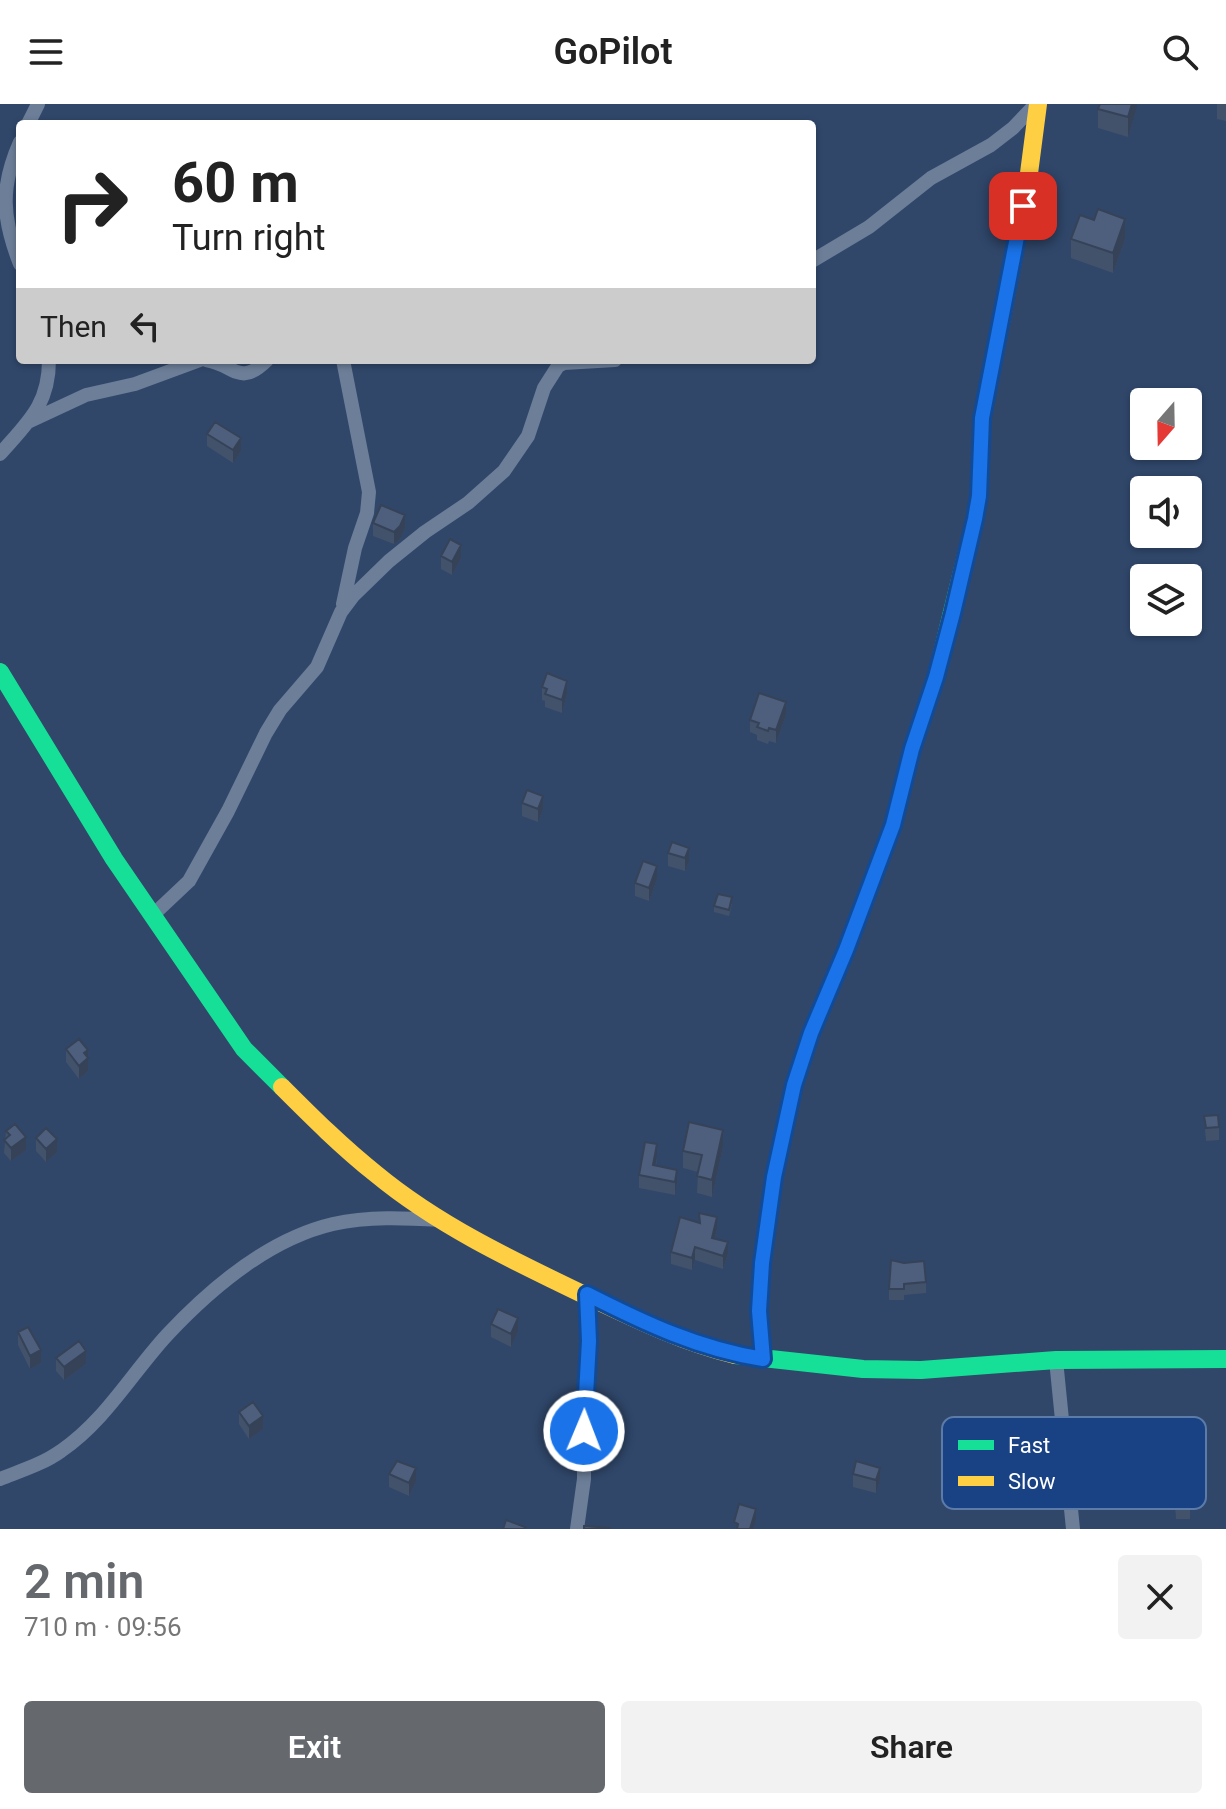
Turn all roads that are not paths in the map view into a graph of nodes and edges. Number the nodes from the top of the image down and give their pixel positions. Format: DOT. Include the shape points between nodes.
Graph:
graph roads {
  1 [pos="1037,104"];
  2 [pos="16,152"];
  3 [pos="16,253"];
  4 [pos="816,259"];
  5 [pos="49,364"];
  6 [pos="192,364"];
  7 [pos="220,364"];
  8 [pos="261,364"];
  9 [pos="344,364"];
  10 [pos="562,364"];
  11 [pos="28,422"];
  12 [pos="0,454"];
  13 [pos="341,612"];
  14 [pos="0,672"];
  15 [pos="154,914"];
  16 [pos="442,1220"];
  17 [pos="587,1294"];
  18 [pos="763,1359"];
  19 [pos="1226,1359"];
  20 [pos="1056,1360"];
  21 [pos="1062,1417"];
  22 [pos="0,1479"];
  23 [pos="1071,1509"];
  24 [pos="577,1529"];
  25 [pos="1073,1529"];
  1 -- 4 [label="street" via="991,145 931,178 869,227"];
  1 -- 18 [label="street" via="1028,181 982,418 977,508 953,613 893,825 794,1085 764,1249 759,1311"];
  2 -- 3 [label="street" via="4,202"];
  5 -- 11 [label="street" via="46,394"];
  6 -- 11 [label="street" via="86,395"];
  7 -- 8 [label="street" via="246,375"];
  9 -- 13 [label="street" via="369,492"];
  10 -- 13 [label="street" via="544,388 528,436 504,471 389,561"];
  11 -- 12 [label="street"];
  13 -- 15 [label="street" via="317,667 266,733 189,881"];
  14 -- 15 [label="street" via="114,859"];
  15 -- 16 [label="street" via="244,1049 378,1176"];
  16 -- 17 [label="street"];
  16 -- 22 [label="street" via="400,1217 332,1224 246,1265 167,1335 82,1434 60,1452"];
  17 -- 18 [label="street" via="661,1331 711,1349"];
  17 -- 24 [label="street" via="584,1479"];
  18 -- 20 [label="street" via="921,1370"];
  19 -- 20 [label="street"];
  20 -- 21 [label="street"];
  23 -- 25 [label="street"];
}
